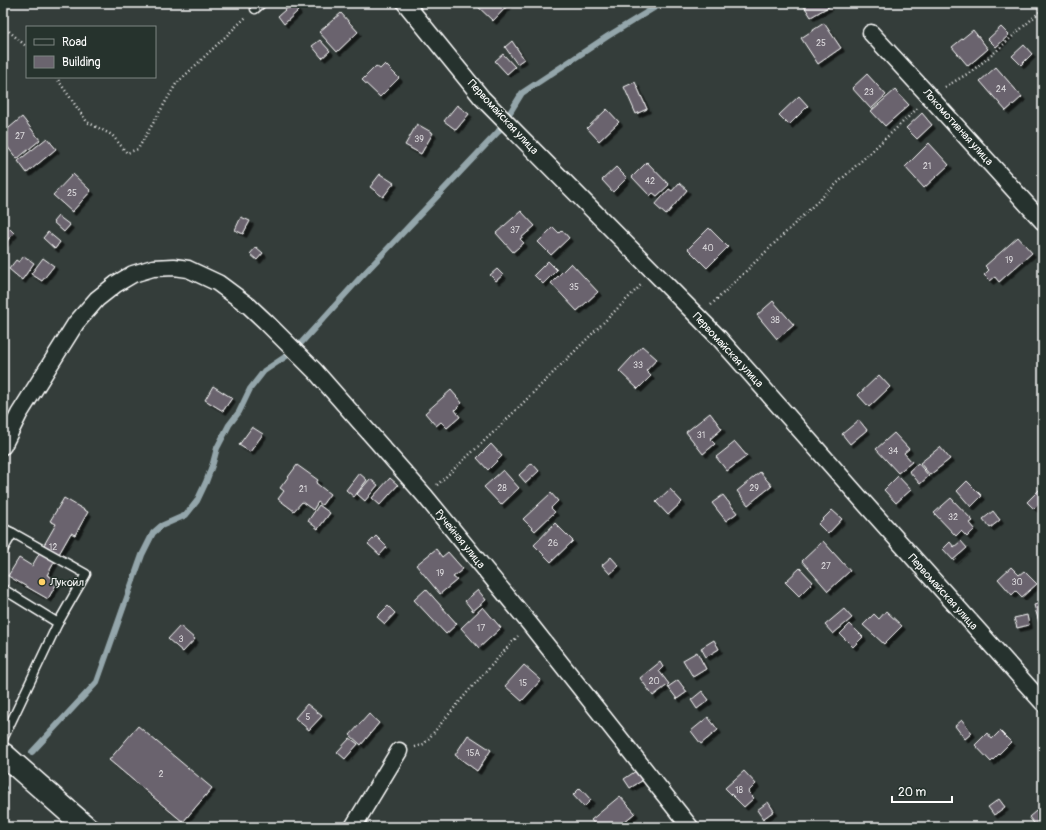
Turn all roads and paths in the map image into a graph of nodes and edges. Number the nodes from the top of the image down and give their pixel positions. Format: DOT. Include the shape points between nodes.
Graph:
graph roads {
  1 [pos="262,3"];
  2 [pos="405,3"];
  3 [pos="255,9"];
  4 [pos="1043,9"];
  5 [pos="3,26"];
  6 [pos="871,33"];
  7 [pos="26,45"];
  8 [pos="57,78"];
  9 [pos="930,97"];
  10 [pos="1043,222"];
  11 [pos="654,272"];
  12 [pos="698,317"];
  13 [pos="3,446"];
  14 [pos="425,496"];
  15 [pos="3,528"];
  16 [pos="13,533"];
  17 [pos="3,550"];
  18 [pos="3,590"];
  19 [pos="58,623"];
  20 [pos="529,624"];
  21 [pos="1043,703"];
  22 [pos="3,739"];
  23 [pos="399,752"];
  24 [pos="3,754"];
  25 [pos="86,827"];
  26 [pos="353,827"];
  27 [pos="690,827"];
  1 -- 3 [label="lane"];
  2 -- 11 [label="street, Первомайская улица" via="482,98"];
  3 -- 8 [label="path" via="176,84 138,149 133,151 127,153 112,135 87,122"];
  4 -- 9 [label="path" via="993,54"];
  5 -- 7 [label="path"];
  6 -- 9 [label="street, Локомотивная улица"];
  9 -- 10 [label="street, Локомотивная улица"];
  9 -- 12 [label="path"];
  11 -- 12 [label="street, Первомайская улица"];
  11 -- 14 [label="path" via="498,428"];
  12 -- 21 [label="street, Первомайская улица"];
  13 -- 14 [label="street, Ручейная улица" via="19,414 76,323 97,299 133,274 153,268 174,267 188,269 218,283 249,306 315,371"];
  14 -- 20 [label="street, Ручейная улица"];
  15 -- 16 [label="lane"];
  16 -- 17 [label="lane"];
  16 -- 19 [label="lane" via="86,574"];
  18 -- 19 [label="lane"];
  19 -- 22 [label="lane"];
  20 -- 23 [label="path" via="470,688 424,744"];
  20 -- 27 [label="street, Ручейная улица"];
  23 -- 26 [label="street"];
  24 -- 25 [label="main road"];
}
